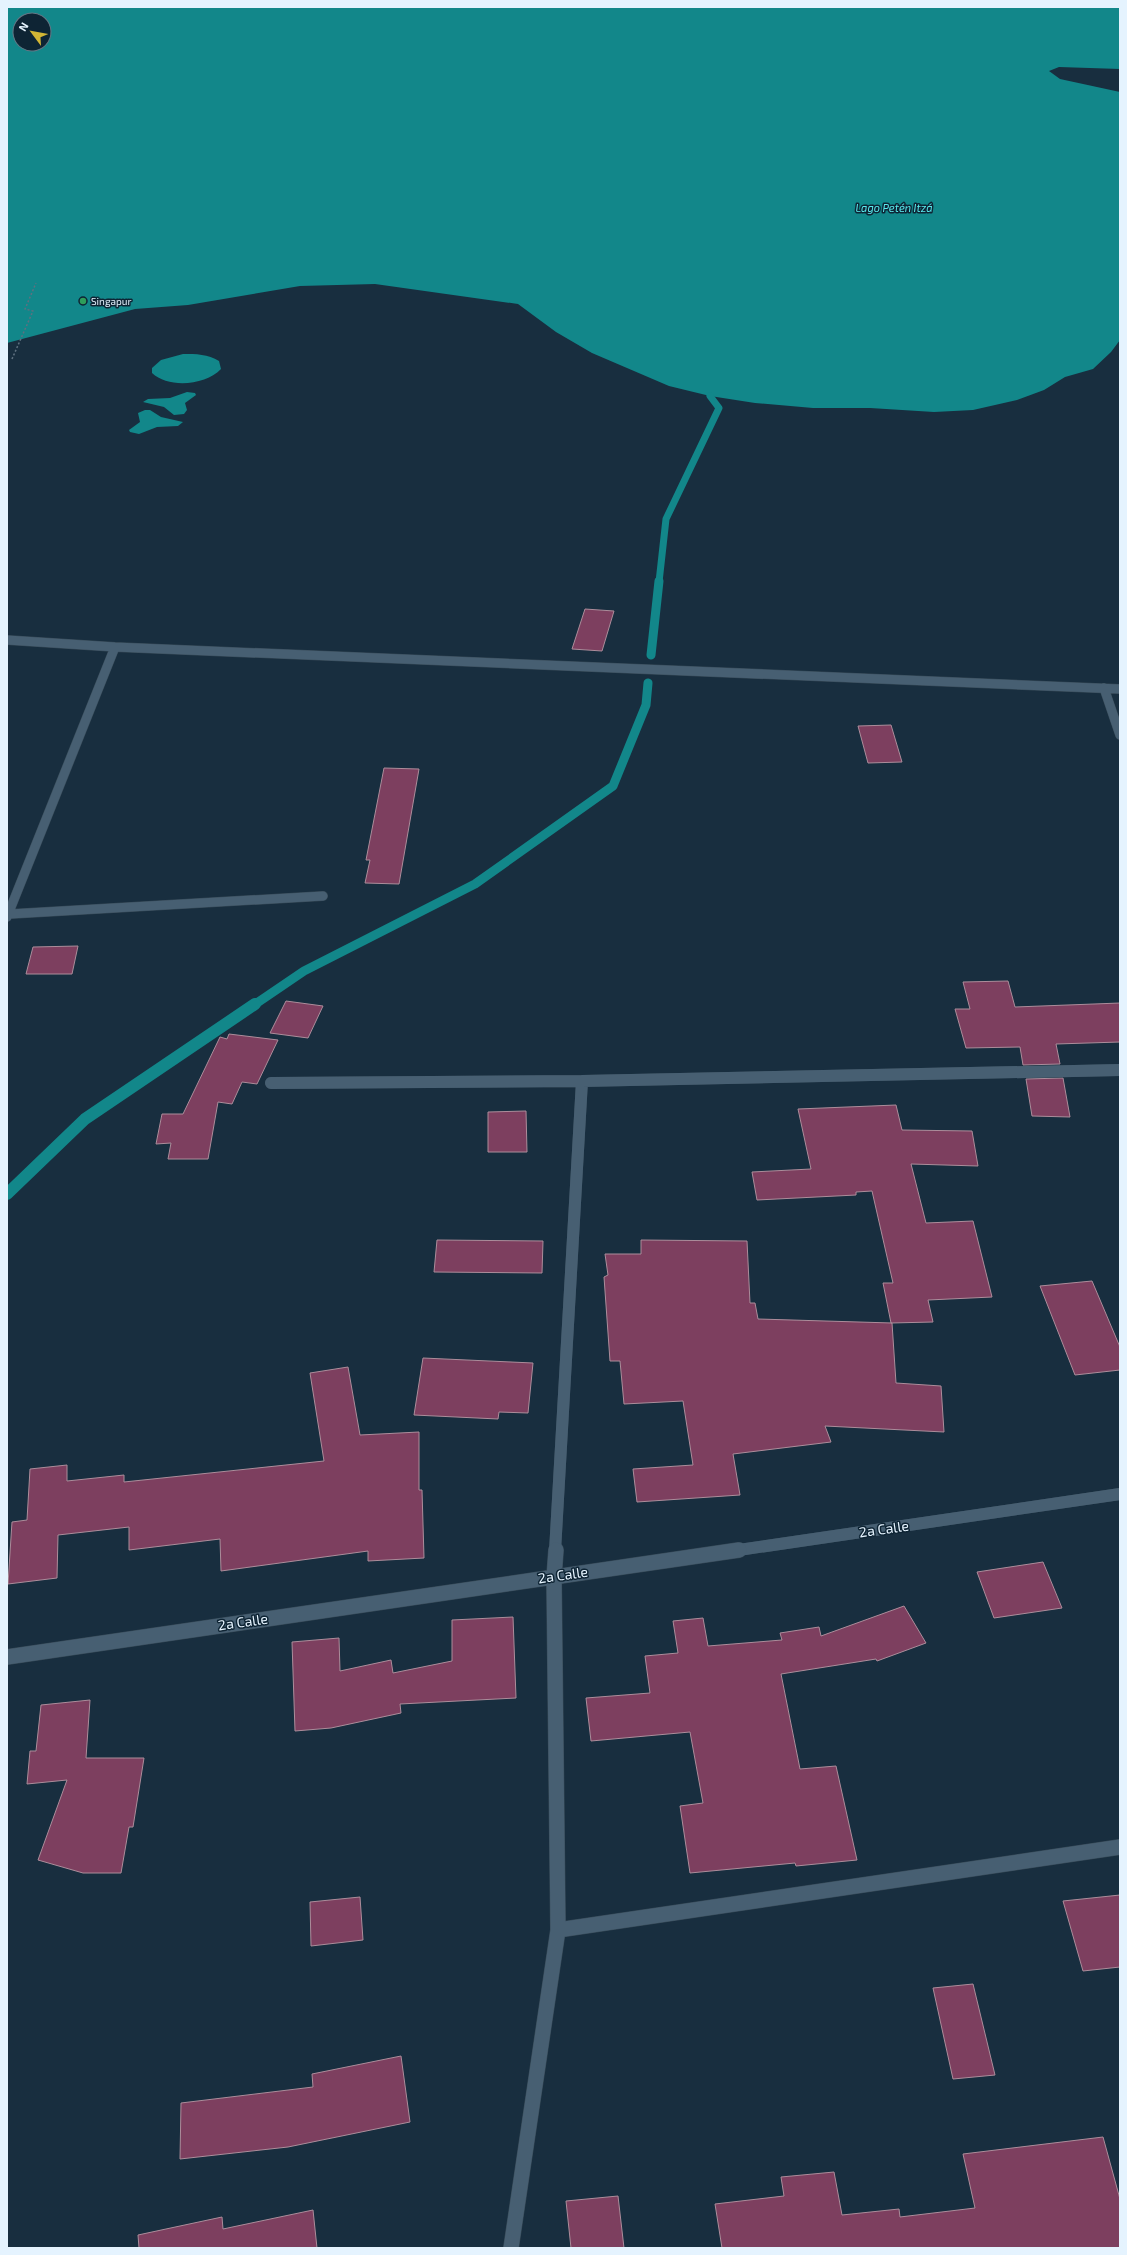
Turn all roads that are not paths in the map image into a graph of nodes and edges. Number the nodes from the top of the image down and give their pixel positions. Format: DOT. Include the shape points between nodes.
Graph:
graph roads {
  1 [pos="7,640"];
  2 [pos="115,647"];
  3 [pos="1104,688"];
  4 [pos="1120,689"];
  5 [pos="1120,735"];
  6 [pos="323,896"];
  7 [pos="8,915"];
  8 [pos="1120,1070"];
  9 [pos="582,1082"];
  10 [pos="271,1083"];
  11 [pos="1120,1494"];
  12 [pos="554,1576"];
  13 [pos="7,1657"];
  14 [pos="1120,1847"];
  15 [pos="558,1930"];
  16 [pos="512,2248"];
  1 -- 2 [label="street"];
  2 -- 3 [label="street"];
  2 -- 7 [label="street"];
  3 -- 4 [label="street"];
  3 -- 5 [label="street"];
  6 -- 7 [label="street"];
  8 -- 9 [label="street"];
  9 -- 10 [label="street"];
  9 -- 12 [label="street"];
  11 -- 12 [label="street, 2a Calle"];
  12 -- 13 [label="street, 2a Calle"];
  12 -- 15 [label="street"];
  14 -- 15 [label="street"];
  15 -- 16 [label="street"];
}
